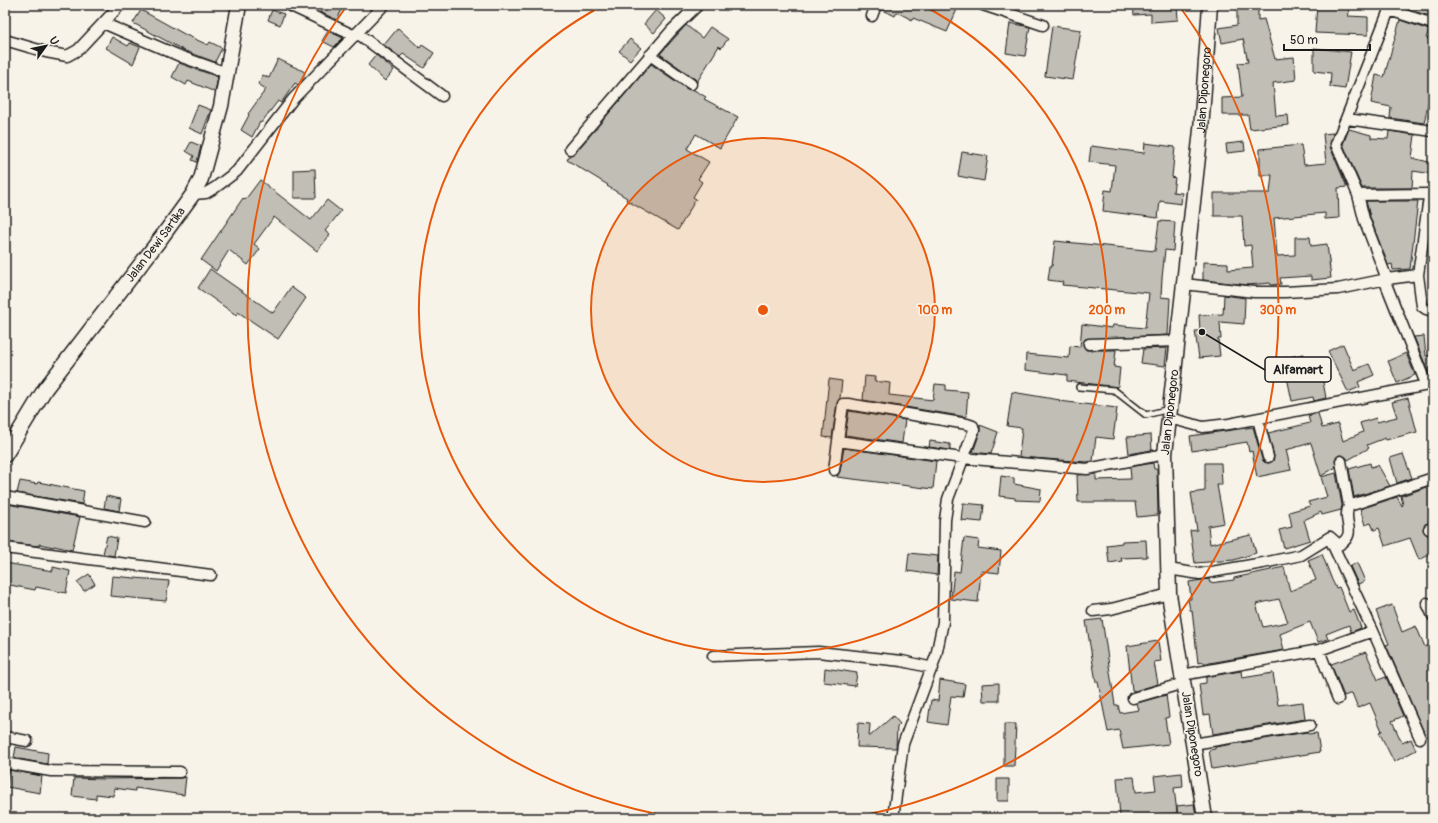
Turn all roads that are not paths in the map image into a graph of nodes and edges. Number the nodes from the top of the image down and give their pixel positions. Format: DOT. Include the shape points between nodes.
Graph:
graph roads {
  1 [pos="120,5"];
  2 [pos="239,5"];
  3 [pos="289,5"];
  4 [pos="384,5"];
  5 [pos="698,5"];
  6 [pos="876,5"];
  7 [pos="983,5"];
  8 [pos="1210,5"];
  9 [pos="1390,8"];
  10 [pos="872,16"];
  11 [pos="103,24"];
  12 [pos="1433,24"];
  13 [pos="1043,25"];
  14 [pos="356,35"];
  15 [pos="5,40"];
  16 [pos="650,55"];
  17 [pos="227,73"];
  18 [pos="691,84"];
  19 [pos="442,96"];
  20 [pos="1347,119"];
  21 [pos="1433,131"];
  22 [pos="570,149"];
  23 [pos="193,194"];
  24 [pos="1358,195"];
  25 [pos="1418,275"];
  26 [pos="1385,279"];
  27 [pos="1184,284"];
  28 [pos="1433,311"];
  29 [pos="1177,341"];
  30 [pos="1089,344"];
  31 [pos="1430,384"];
  32 [pos="1079,387"];
  33 [pos="1170,413"];
  34 [pos="1258,419"];
  35 [pos="838,441"];
  36 [pos="1165,454"];
  37 [pos="5,455"];
  38 [pos="1268,457"];
  39 [pos="962,458"];
  40 [pos="1341,461"];
  41 [pos="834,470"];
  42 [pos="1433,478"];
  43 [pos="5,497"];
  44 [pos="1349,506"];
  45 [pos="145,522"];
  46 [pos="1330,537"];
  47 [pos="5,548"];
  48 [pos="1168,569"];
  49 [pos="211,575"];
  50 [pos="1169,594"];
  51 [pos="1427,603"];
  52 [pos="1093,611"];
  53 [pos="1433,616"];
  54 [pos="1373,631"];
  55 [pos="1319,650"];
  56 [pos="713,656"];
  57 [pos="933,668"];
  58 [pos="1183,679"];
  59 [pos="1133,698"];
  60 [pos="1338,699"];
  61 [pos="1310,726"];
  62 [pos="5,737"];
  63 [pos="1420,738"];
  64 [pos="27,742"];
  65 [pos="1193,744"];
  66 [pos="5,763"];
  67 [pos="180,772"];
  68 [pos="893,818"];
  69 [pos="1205,818"];
  1 -- 11 [label="street"];
  2 -- 17 [label="street, Jalan Dewi Sartika"];
  3 -- 14 [label="street"];
  4 -- 14 [label="street"];
  5 -- 16 [label="street"];
  6 -- 10 [label="street"];
  7 -- 13 [label="street"];
  8 -- 27 [label="street, Jalan Diponegoro" via="1201,130"];
  9 -- 12 [label="street"];
  9 -- 20 [label="street"];
  11 -- 15 [label="street" via="78,50 67,56"];
  11 -- 17 [label="street"];
  14 -- 19 [label="street"];
  14 -- 23 [label="street" via="293,99 236,171 206,193"];
  16 -- 18 [label="street"];
  16 -- 22 [label="street"];
  17 -- 23 [label="street, Jalan Dewi Sartika" via="214,136 201,179"];
  20 -- 21 [label="street"];
  20 -- 24 [label="street" via="1336,144"];
  23 -- 37 [label="street, Jalan Dewi Sartika" via="45,389"];
  24 -- 25 [label="street" via="1428,194"];
  24 -- 26 [label="street"];
  25 -- 26 [label="street"];
  25 -- 28 [label="street" via="1422,306"];
  26 -- 27 [label="street" via="1338,289 1284,292 1254,292"];
  26 -- 31 [label="street"];
  27 -- 29 [label="street, Jalan Diponegoro"];
  29 -- 30 [label="street"];
  29 -- 33 [label="street, Jalan Diponegoro"];
  31 -- 34 [label="street"];
  32 -- 33 [label="lane" via="1114,390 1146,415"];
  33 -- 34 [label="street" via="1203,427"];
  33 -- 36 [label="street, Jalan Diponegoro"];
  34 -- 38 [label="street"];
  35 -- 39 [label="street"];
  35 -- 39 [label="street" via="842,407 843,404 848,404 973,426 974,430"];
  35 -- 41 [label="street"];
  36 -- 39 [label="street" via="1087,469"];
  36 -- 48 [label="street, Jalan Diponegoro"];
  39 -- 57 [label="street" via="948,499 943,622"];
  40 -- 44 [label="street"];
  42 -- 44 [label="street"];
  43 -- 45 [label="street"];
  44 -- 46 [label="street" via="1347,537 1339,545"];
  46 -- 48 [label="street" via="1301,555 1263,563 1200,574"];
  46 -- 54 [label="street"];
  47 -- 49 [label="street"];
  48 -- 50 [label="street, Jalan Diponegoro"];
  50 -- 52 [label="street"];
  50 -- 58 [label="street, Jalan Diponegoro"];
  51 -- 53 [label="street"];
  54 -- 55 [label="street"];
  54 -- 63 [label="street"];
  55 -- 58 [label="street"];
  55 -- 60 [label="street"];
  56 -- 57 [label="street" via="818,652 902,661"];
  57 -- 68 [label="street" via="903,744"];
  58 -- 59 [label="street"];
  58 -- 65 [label="street, Jalan Diponegoro"];
  61 -- 65 [label="street"];
  62 -- 64 [label="street"];
  65 -- 69 [label="street, Jalan Diponegoro"];
  66 -- 67 [label="street" via="51,771"];
}
